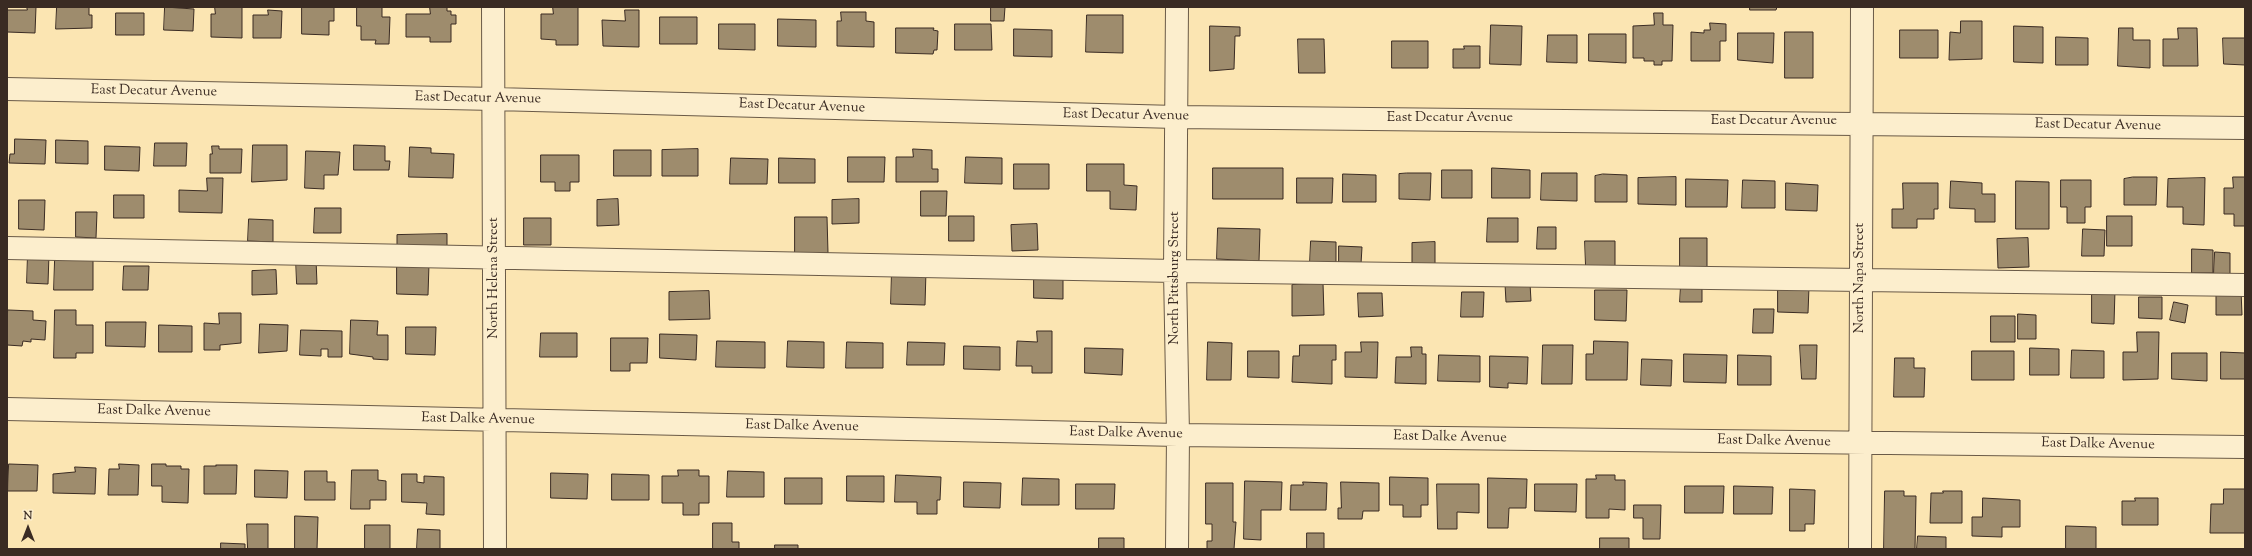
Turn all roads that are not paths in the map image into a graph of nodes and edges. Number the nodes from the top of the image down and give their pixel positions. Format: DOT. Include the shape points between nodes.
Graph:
graph roads {
  1 [pos="493,7"];
  2 [pos="1176,7"];
  3 [pos="1862,7"];
  4 [pos="7,89"];
  5 [pos="495,99"];
  6 [pos="1176,117"];
  7 [pos="1862,123"];
  8 [pos="2245,128"];
  9 [pos="7,248"];
  10 [pos="495,259"];
  11 [pos="1175,271"];
  12 [pos="1861,280"];
  13 [pos="2245,285"];
  14 [pos="7,409"];
  15 [pos="495,421"];
  16 [pos="1178,435"];
  17 [pos="1861,443"];
  18 [pos="2245,447"];
  19 [pos="495,549"];
  20 [pos="1177,549"];
  21 [pos="1860,549"];
  1 -- 5 [label="street, North Helena Street"];
  2 -- 6 [label="street, North Pittsburg Street"];
  3 -- 7 [label="street, North Napa Street"];
  4 -- 5 [label="street, East Decatur Avenue"];
  5 -- 6 [label="street, East Decatur Avenue"];
  5 -- 10 [label="street, North Helena Street"];
  6 -- 7 [label="street, East Decatur Avenue"];
  6 -- 11 [label="street, North Pittsburg Street"];
  7 -- 8 [label="street, East Decatur Avenue"];
  7 -- 12 [label="street, North Napa Street"];
  9 -- 10 [label="street"];
  10 -- 11 [label="street"];
  10 -- 15 [label="street, North Helena Street"];
  11 -- 12 [label="street"];
  11 -- 16 [label="street, North Pittsburg Street"];
  12 -- 13 [label="street"];
  12 -- 17 [label="street, North Napa Street"];
  14 -- 15 [label="street, East Dalke Avenue"];
  15 -- 16 [label="street, East Dalke Avenue"];
  15 -- 19 [label="street, North Helena Street"];
  16 -- 17 [label="street, East Dalke Avenue"];
  16 -- 20 [label="street, North Pittsburg Street"];
  17 -- 18 [label="street, East Dalke Avenue"];
  17 -- 21 [label="street, North Napa Street"];
}
